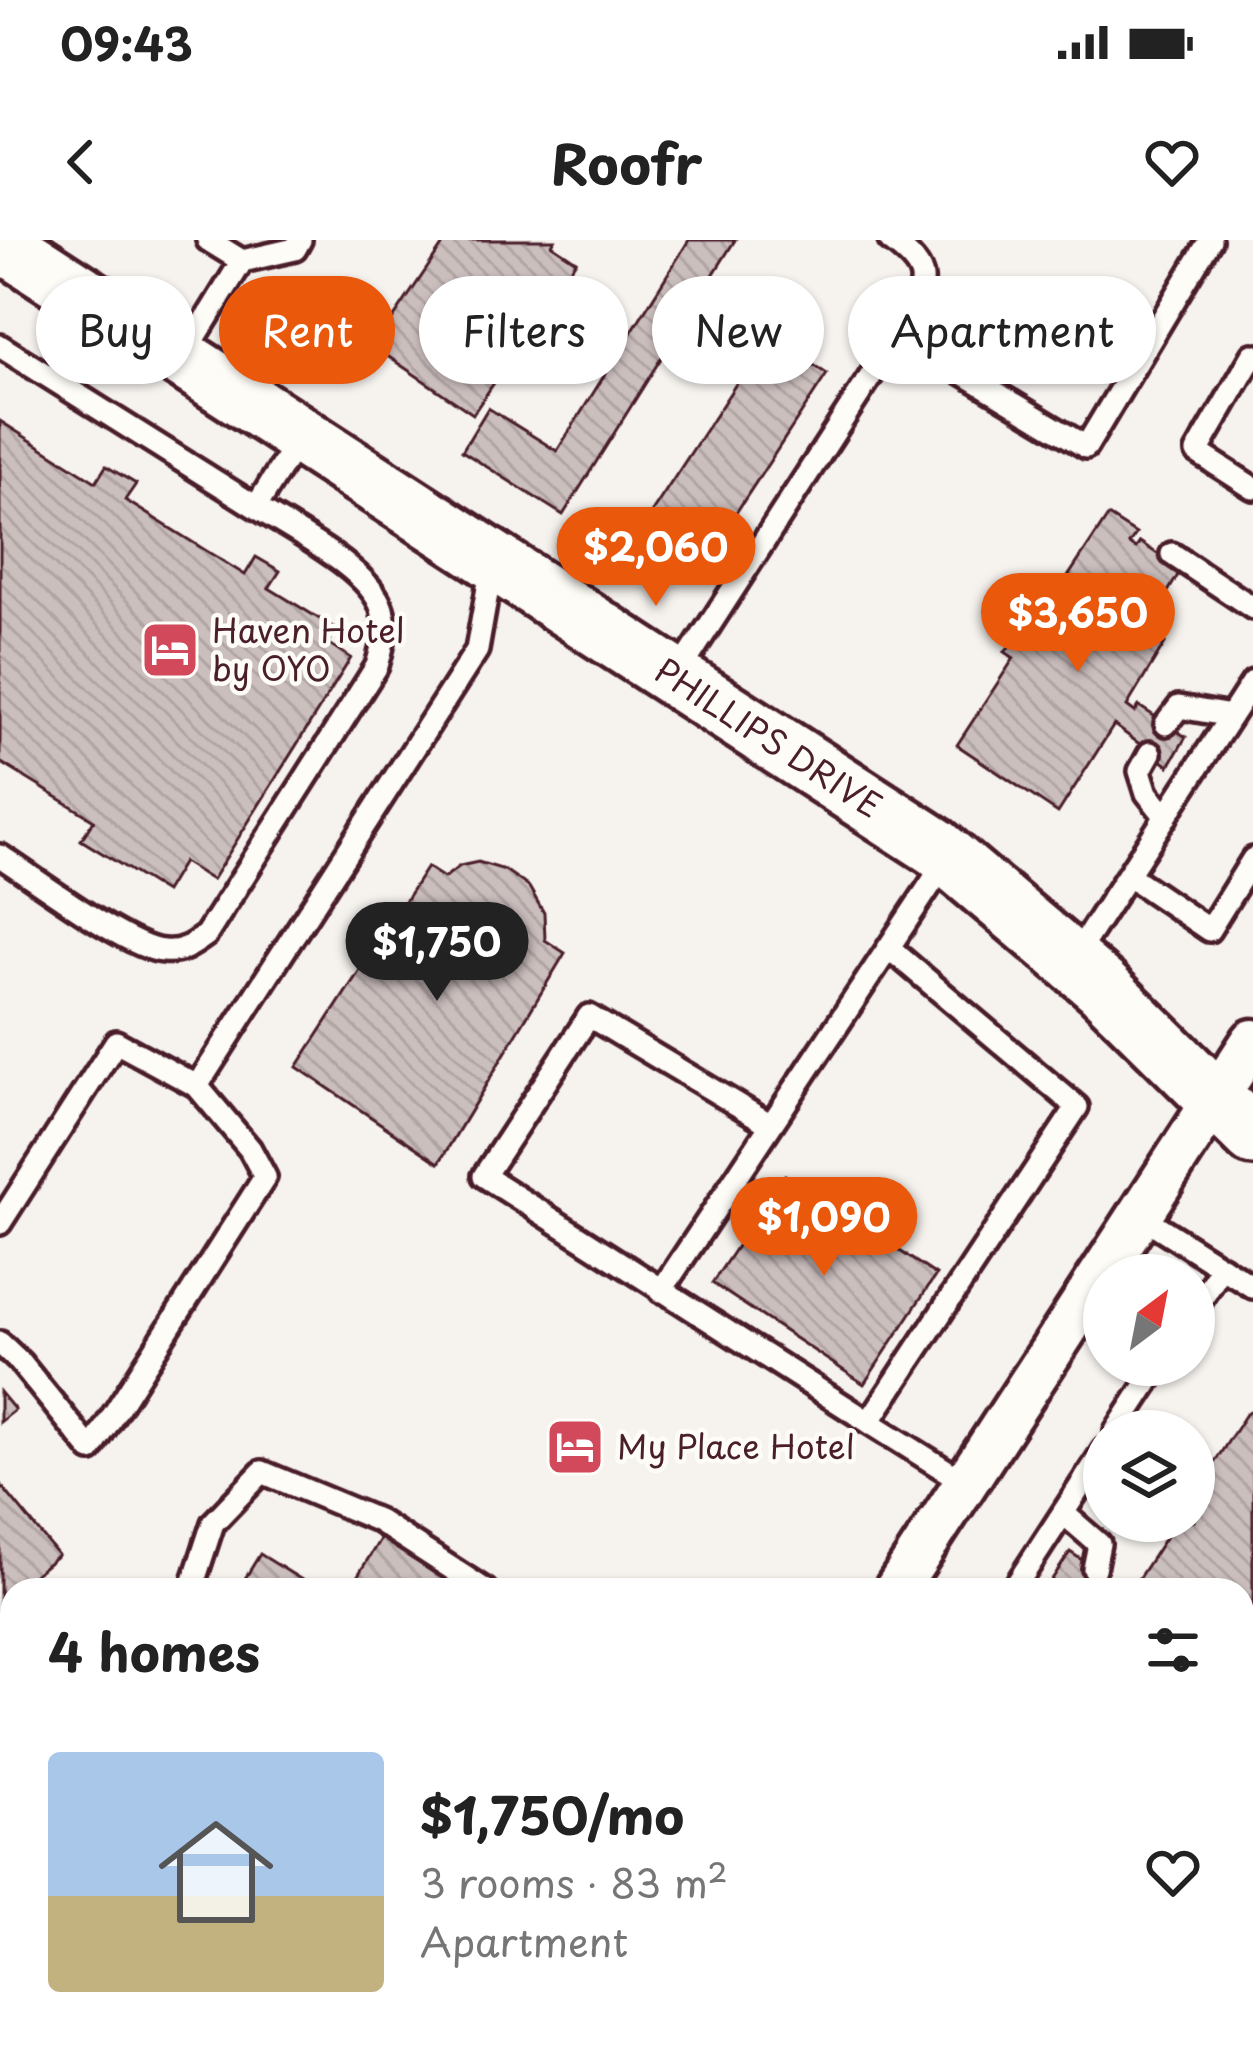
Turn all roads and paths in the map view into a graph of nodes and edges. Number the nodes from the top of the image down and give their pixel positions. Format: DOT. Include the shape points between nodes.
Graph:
graph roads {
  1 [pos="208,240"];
  2 [pos="300,240"];
  3 [pos="890,240"];
  4 [pos="1210,240"];
  5 [pos="0,241"];
  6 [pos="242,261"];
  7 [pos="55,276"];
  8 [pos="923,276"];
  9 [pos="1156,330"];
  10 [pos="195,336"];
  11 [pos="0,346"];
  12 [pos="1253,355"];
  13 [pos="195,365"];
  14 [pos="866,384"];
  15 [pos="981,384"];
  16 [pos="1124,384"];
  17 [pos="302,435"];
  18 [pos="1253,488"];
  19 [pos="256,507"];
  20 [pos="1172,554"];
  21 [pos="493,559"];
  22 [pos="1253,608"];
  23 [pos="676,678"];
  24 [pos="1253,682"];
  25 [pos="1231,716"];
  26 [pos="1166,724"];
  27 [pos="1150,753"];
  28 [pos="1166,817"];
  29 [pos="0,856"];
  30 [pos="949,858"];
  31 [pos="1253,859"];
  32 [pos="1128,875"];
  33 [pos="889,948"];
  34 [pos="1072,962"];
  35 [pos="1253,1041"];
  36 [pos="196,1086"];
  37 [pos="1234,1118"];
  38 [pos="771,1125"];
  39 [pos="1138,1214"];
  40 [pos="0,1223"];
  41 [pos="1222,1267"];
  42 [pos="1215,1278"];
  43 [pos="1253,1287"];
  44 [pos="662,1292"];
  45 [pos="0,1343"];
  46 [pos="868,1422"];
  47 [pos="1083,1482"];
  48 [pos="966,1483"];
  49 [pos="1063,1513"];
  50 [pos="1094,1569"];
  51 [pos="195,1578"];
  52 [pos="466,1578"];
  53 [pos="904,1578"];
  54 [pos="1021,1578"];
  1 -- 6 [label="lane"];
  2 -- 6 [label="lane" via="295,249"];
  3 -- 8 [label="lane"];
  4 -- 9 [label="lane"];
  5 -- 7 [label="street, PHILLIPS DRIVE"];
  6 -- 10 [label="lane"];
  11 -- 19 [label="lane"];
  12 -- 18 [label="lane" via="1197,452"];
  13 -- 17 [label="street, PHILLIPS DRIVE"];
  14 -- 23 [label="lane"];
  15 -- 16 [label="lane" via="1086,447"];
  17 -- 19 [label="lane"];
  17 -- 21 [label="street, PHILLIPS DRIVE"];
  19 -- 29 [label="lane" via="363,578 382,608 385,638 377,666 206,935 184,950 158,951"];
  20 -- 22 [label="lane"];
  21 -- 23 [label="street, PHILLIPS DRIVE"];
  21 -- 36 [label="lane" via="477,650"];
  23 -- 30 [label="street, PHILLIPS DRIVE"];
  24 -- 25 [label="lane"];
  25 -- 26 [label="lane" via="1179,707"];
  25 -- 28 [label="lane"];
  27 -- 28 [label="lane" via="1140,771"];
  28 -- 32 [label="lane"];
  30 -- 33 [label="lane"];
  30 -- 34 [label="street, PHILLIPS DRIVE"];
  31 -- 32 [label="lane" via="1209,930"];
  32 -- 34 [label="lane"];
  33 -- 38 [label="lane"];
  33 -- 46 [label="lane" via="1077,1107"];
  34 -- 37 [label="street, PHILLIPS DRIVE"];
  35 -- 37 [label="street"];
  36 -- 40 [label="lane" via="116,1042"];
  36 -- 45 [label="lane" via="265,1177 92,1450"];
  37 -- 39 [label="street"];
  38 -- 44 [label="lane"];
  38 -- 44 [label="lane" via="589,1016 510,1136 484,1176"];
  39 -- 41 [label="lane"];
  39 -- 48 [label="street"];
  41 -- 42 [label="lane"];
  41 -- 43 [label="lane"];
  44 -- 46 [label="lane"];
  46 -- 48 [label="lane"];
  47 -- 49 [label="lane"];
  48 -- 53 [label="street"];
  49 -- 50 [label="lane" via="1099,1544"];
  49 -- 54 [label="lane"];
  51 -- 52 [label="lane" via="213,1523 262,1472 376,1520"];
}
